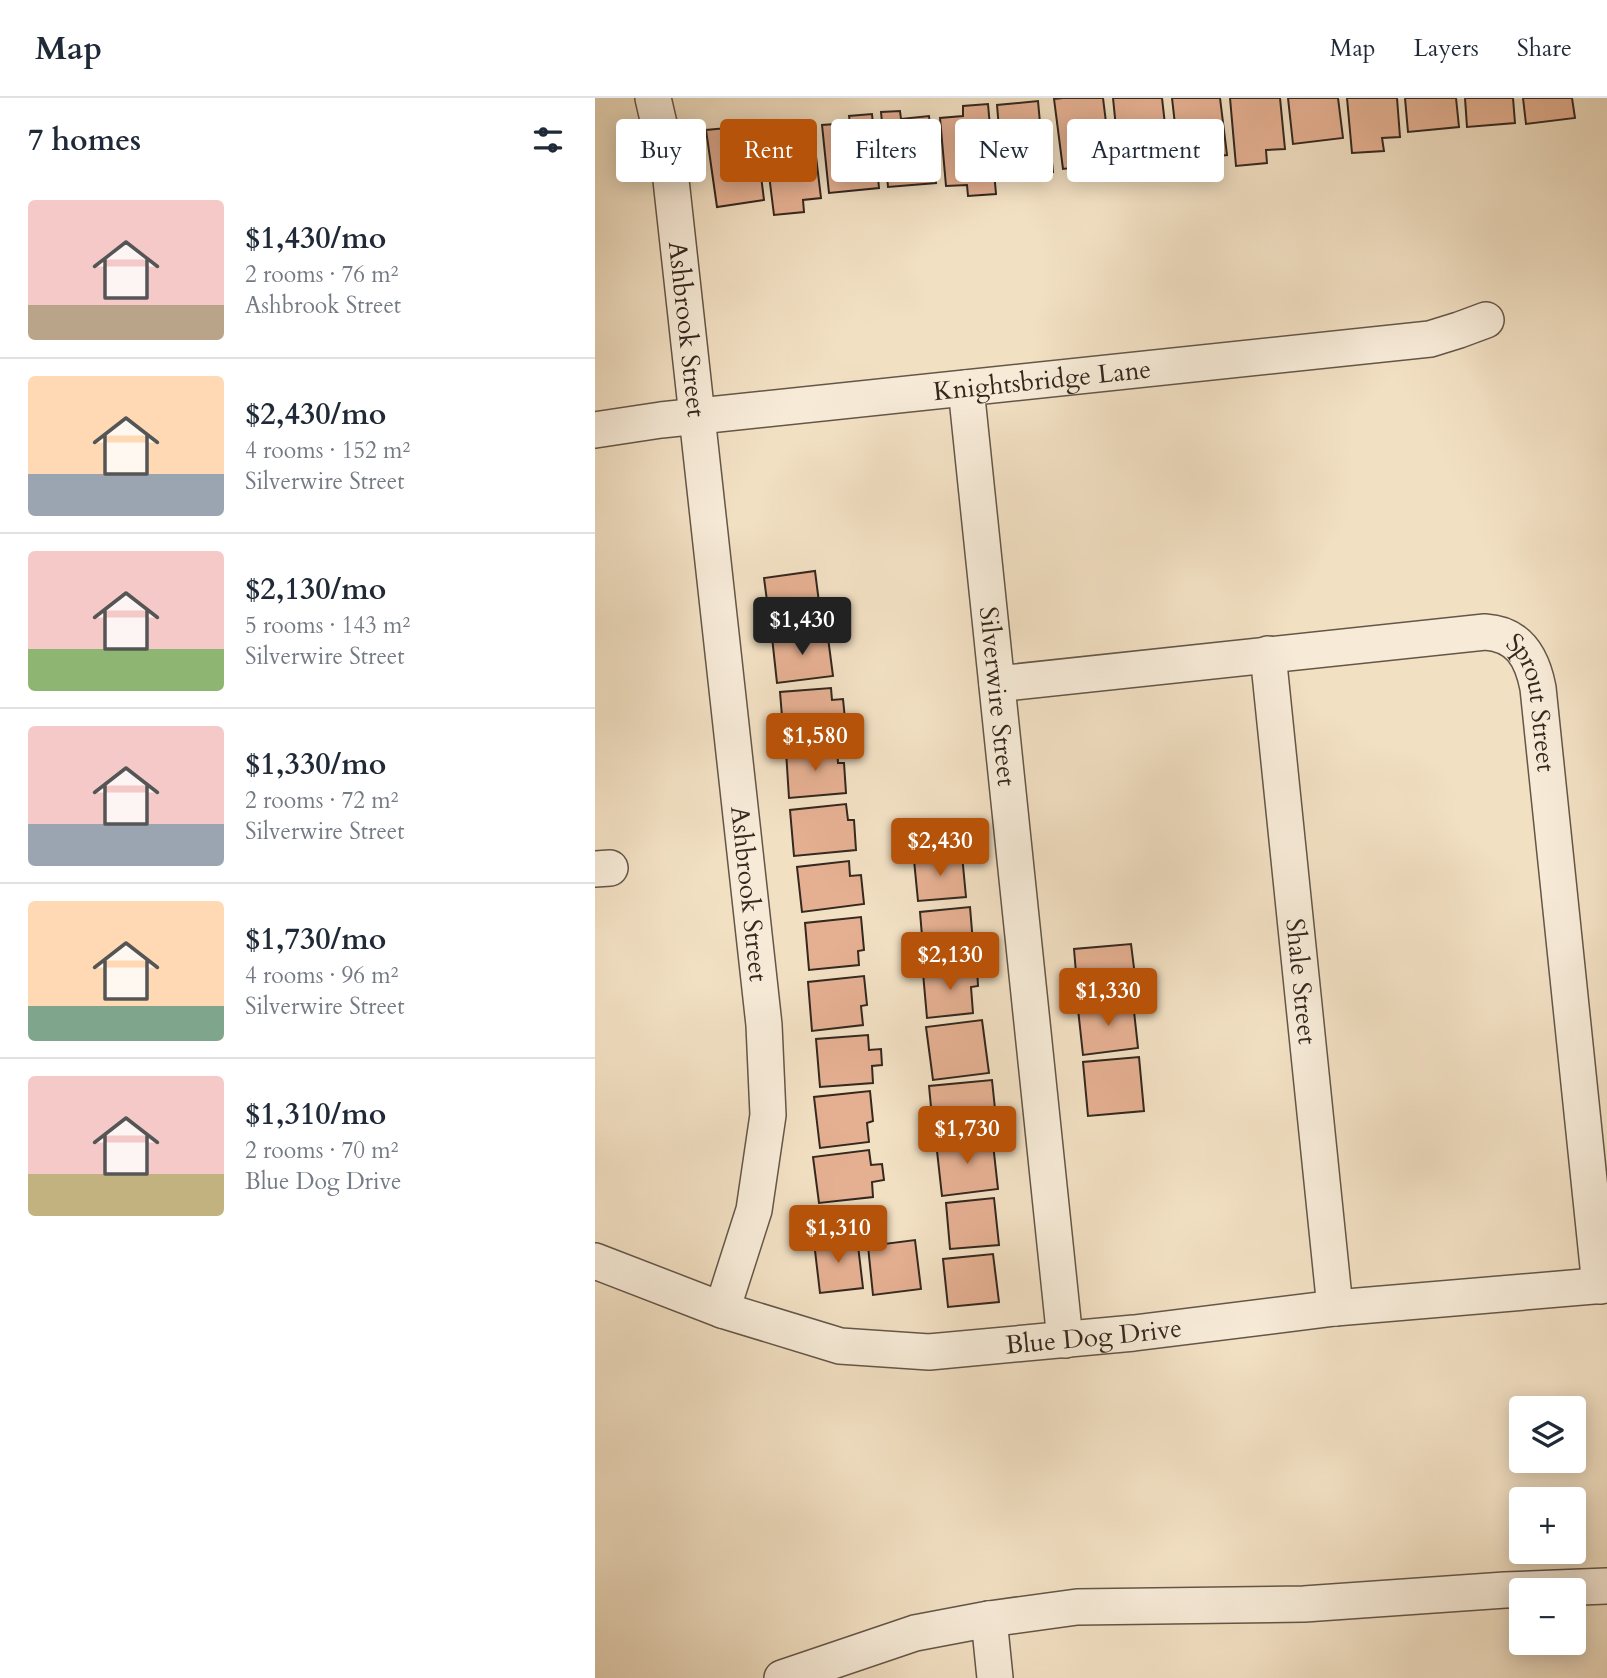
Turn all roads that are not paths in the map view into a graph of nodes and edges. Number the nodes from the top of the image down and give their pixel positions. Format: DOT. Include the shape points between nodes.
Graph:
graph roads {
  1 [pos="653,98"];
  2 [pos="1486,320"];
  3 [pos="966,388"];
  4 [pos="696,416"];
  5 [pos="595,430"];
  6 [pos="1268,654"];
  7 [pos="997,684"];
  8 [pos="595,1261"];
  9 [pos="1603,1285"];
  10 [pos="1335,1308"];
  11 [pos="722,1310"];
  12 [pos="1065,1340"];
  13 [pos="1607,1586"];
  14 [pos="989,1619"];
  15 [pos="782,1678"];
  16 [pos="995,1678"];
  1 -- 4 [label="street, Ashbrook Street" via="670,171"];
  2 -- 3 [label="street, Knightsbridge Lane" via="1430,339"];
  3 -- 4 [label="street, Knightsbridge Lane"];
  3 -- 7 [label="street, Silverwire Street"];
  4 -- 5 [label="street, Knightsbridge Lane"];
  4 -- 11 [label="street, Ashbrook Street" via="764,1025 768,1115 754,1210"];
  6 -- 7 [label="street, Sprout Street"];
  6 -- 9 [label="street, Sprout Street" via="1493,632 1511,639 1532,663"];
  6 -- 10 [label="street, Shale Street"];
  7 -- 12 [label="street, Silverwire Street"];
  8 -- 11 [label="street, Blue Dog Drive"];
  9 -- 10 [label="street, Blue Dog Drive"];
  10 -- 12 [label="street, Blue Dog Drive"];
  11 -- 12 [label="street, Blue Dog Drive" via="840,1346 929,1352"];
  13 -- 14 [label="street" via="1304,1604 1077,1607"];
  14 -- 15 [label="street" via="915,1633"];
  14 -- 16 [label="street"];
}
